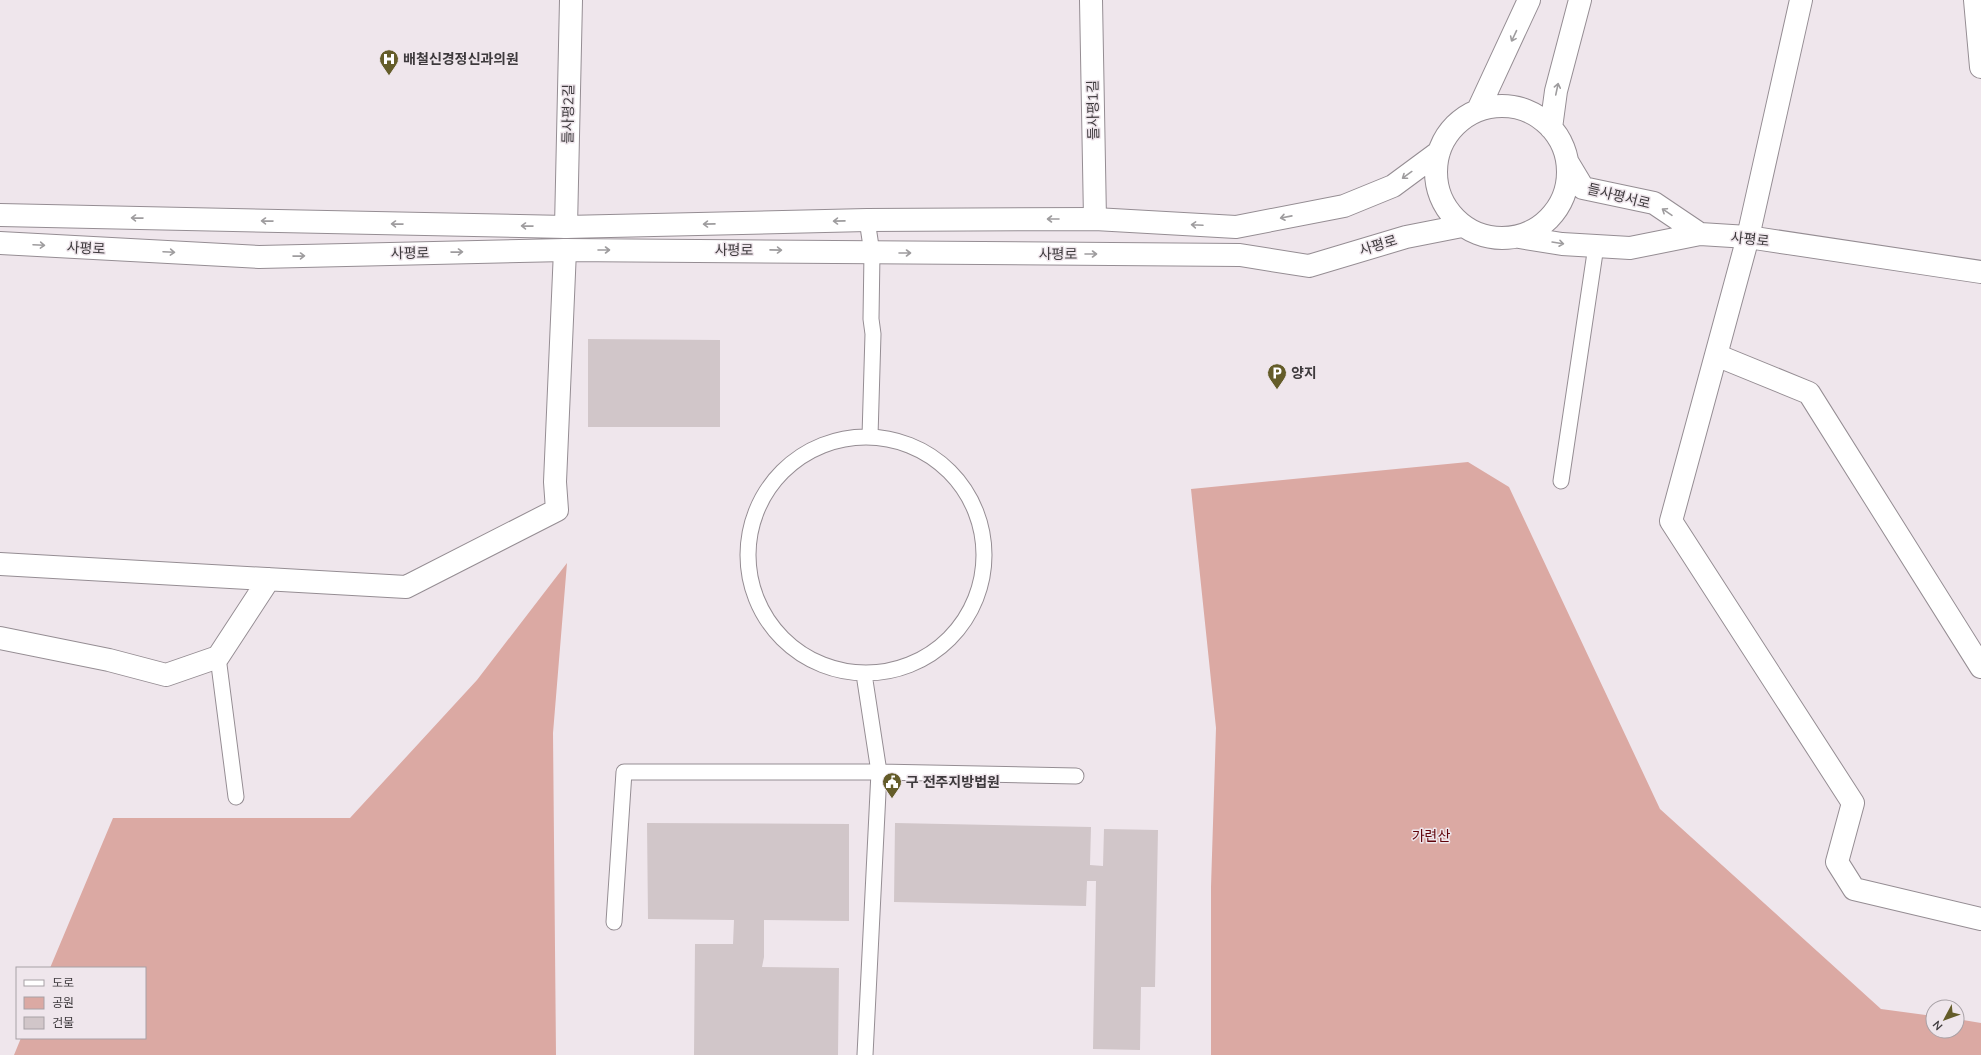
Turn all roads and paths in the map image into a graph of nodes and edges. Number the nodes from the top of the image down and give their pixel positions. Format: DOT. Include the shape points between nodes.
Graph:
graph roads {
  1 [pos="571,0"];
  2 [pos="1091,0"];
  3 [pos="1529,0"];
  4 [pos="1580,0"];
  5 [pos="1801,0"];
  6 [pos="1975,0"];
  7 [pos="1981,67"];
  8 [pos="1478,110"];
  9 [pos="1551,128"];
  10 [pos="1439,152"];
  11 [pos="1568,162"];
  12 [pos="0,215"];
  13 [pos="1095,219"];
  14 [pos="867,220"];
  15 [pos="1462,226"];
  16 [pos="566,227"];
  17 [pos="1700,234"];
  18 [pos="1519,237"];
  19 [pos="1748,237"];
  20 [pos="0,243"];
  21 [pos="1596,246"];
  22 [pos="564,250"];
  23 [pos="872,253"];
  24 [pos="1981,272"];
  25 [pos="1716,355"];
  26 [pos="870,436"];
  27 [pos="1561,481"];
  28 [pos="0,564"];
  29 [pos="269,579"];
  30 [pos="0,638"];
  31 [pos="218,657"];
  32 [pos="1981,667"];
  33 [pos="864,674"];
  34 [pos="879,772"];
  35 [pos="1076,776"];
  36 [pos="236,797"];
  37 [pos="1981,919"];
  38 [pos="614,922"];
  39 [pos="865,1055"];
  1 -- 16 [label="street, 들사평2길"];
  2 -- 13 [label="street, 들사평1길"];
  3 -- 8 [label="street, one-way"];
  9 -- 4 [label="street, one-way" via="1556,91"];
  5 -- 19 [label="street"];
  6 -- 7 [label="street"];
  8 -- 9 [label="street, 사평로" via="1497,106 1517,107 1536,115"];
  8 -- 10 [label="street, 사평로" via="1460,120 1447,134"];
  9 -- 11 [label="street, 사평로"];
  10 -- 13 [label="street, 사평로, one-way" via="1393,186 1344,206 1236,227"];
  10 -- 15 [label="street, 사평로" via="1436,172 1439,193 1448,211"];
  17 -- 11 [label="street, 들사평서로, one-way" via="1654,203 1583,188"];
  11 -- 18 [label="street, 사평로" via="1568,182 1563,200 1552,217 1537,229"];
  16 -- 12 [label="street, 사평로, one-way"];
  13 -- 14 [label="street, 사평로, one-way"];
  14 -- 16 [label="street, 사평로, one-way"];
  14 -- 23 [label="lane"];
  15 -- 18 [label="street, 사평로" via="1480,235 1500,239"];
  23 -- 15 [label="street, 사평로, one-way" via="1240,255 1309,266 1406,237"];
  17 -- 19 [label="street, 사평로"];
  17 -- 21 [label="street, 사평로" via="1630,248"];
  18 -- 21 [label="street, 사평로, one-way"];
  19 -- 24 [label="street, 사평로"];
  19 -- 25 [label="street"];
  20 -- 22 [label="street, 사평로, one-way" via="259,257"];
  21 -- 27 [label="lane"];
  22 -- 23 [label="street, 사평로, one-way"];
  22 -- 29 [label="street" via="554,482 557,510 406,587"];
  23 -- 26 [label="lane"];
  25 -- 32 [label="street" via="1810,393"];
  25 -- 37 [label="street" via="1671,521 1853,802 1837,862 1854,889"];
  26 -- 33 [label="lane" via="910,444 939,462 961,483 981,524 982,578 968,616 942,646 896,670"];
  26 -- 33 [label="lane" via="827,442 793,460 764,492 747,549 754,596 773,629 794,649 826,667"];
  28 -- 29 [label="street"];
  29 -- 31 [label="street"];
  30 -- 31 [label="street" via="109,660 166,675"];
  31 -- 36 [label="lane"];
  33 -- 34 [label="lane"];
  34 -- 35 [label="lane"];
  34 -- 38 [label="lane" via="624,772"];
  34 -- 39 [label="lane"];
}
